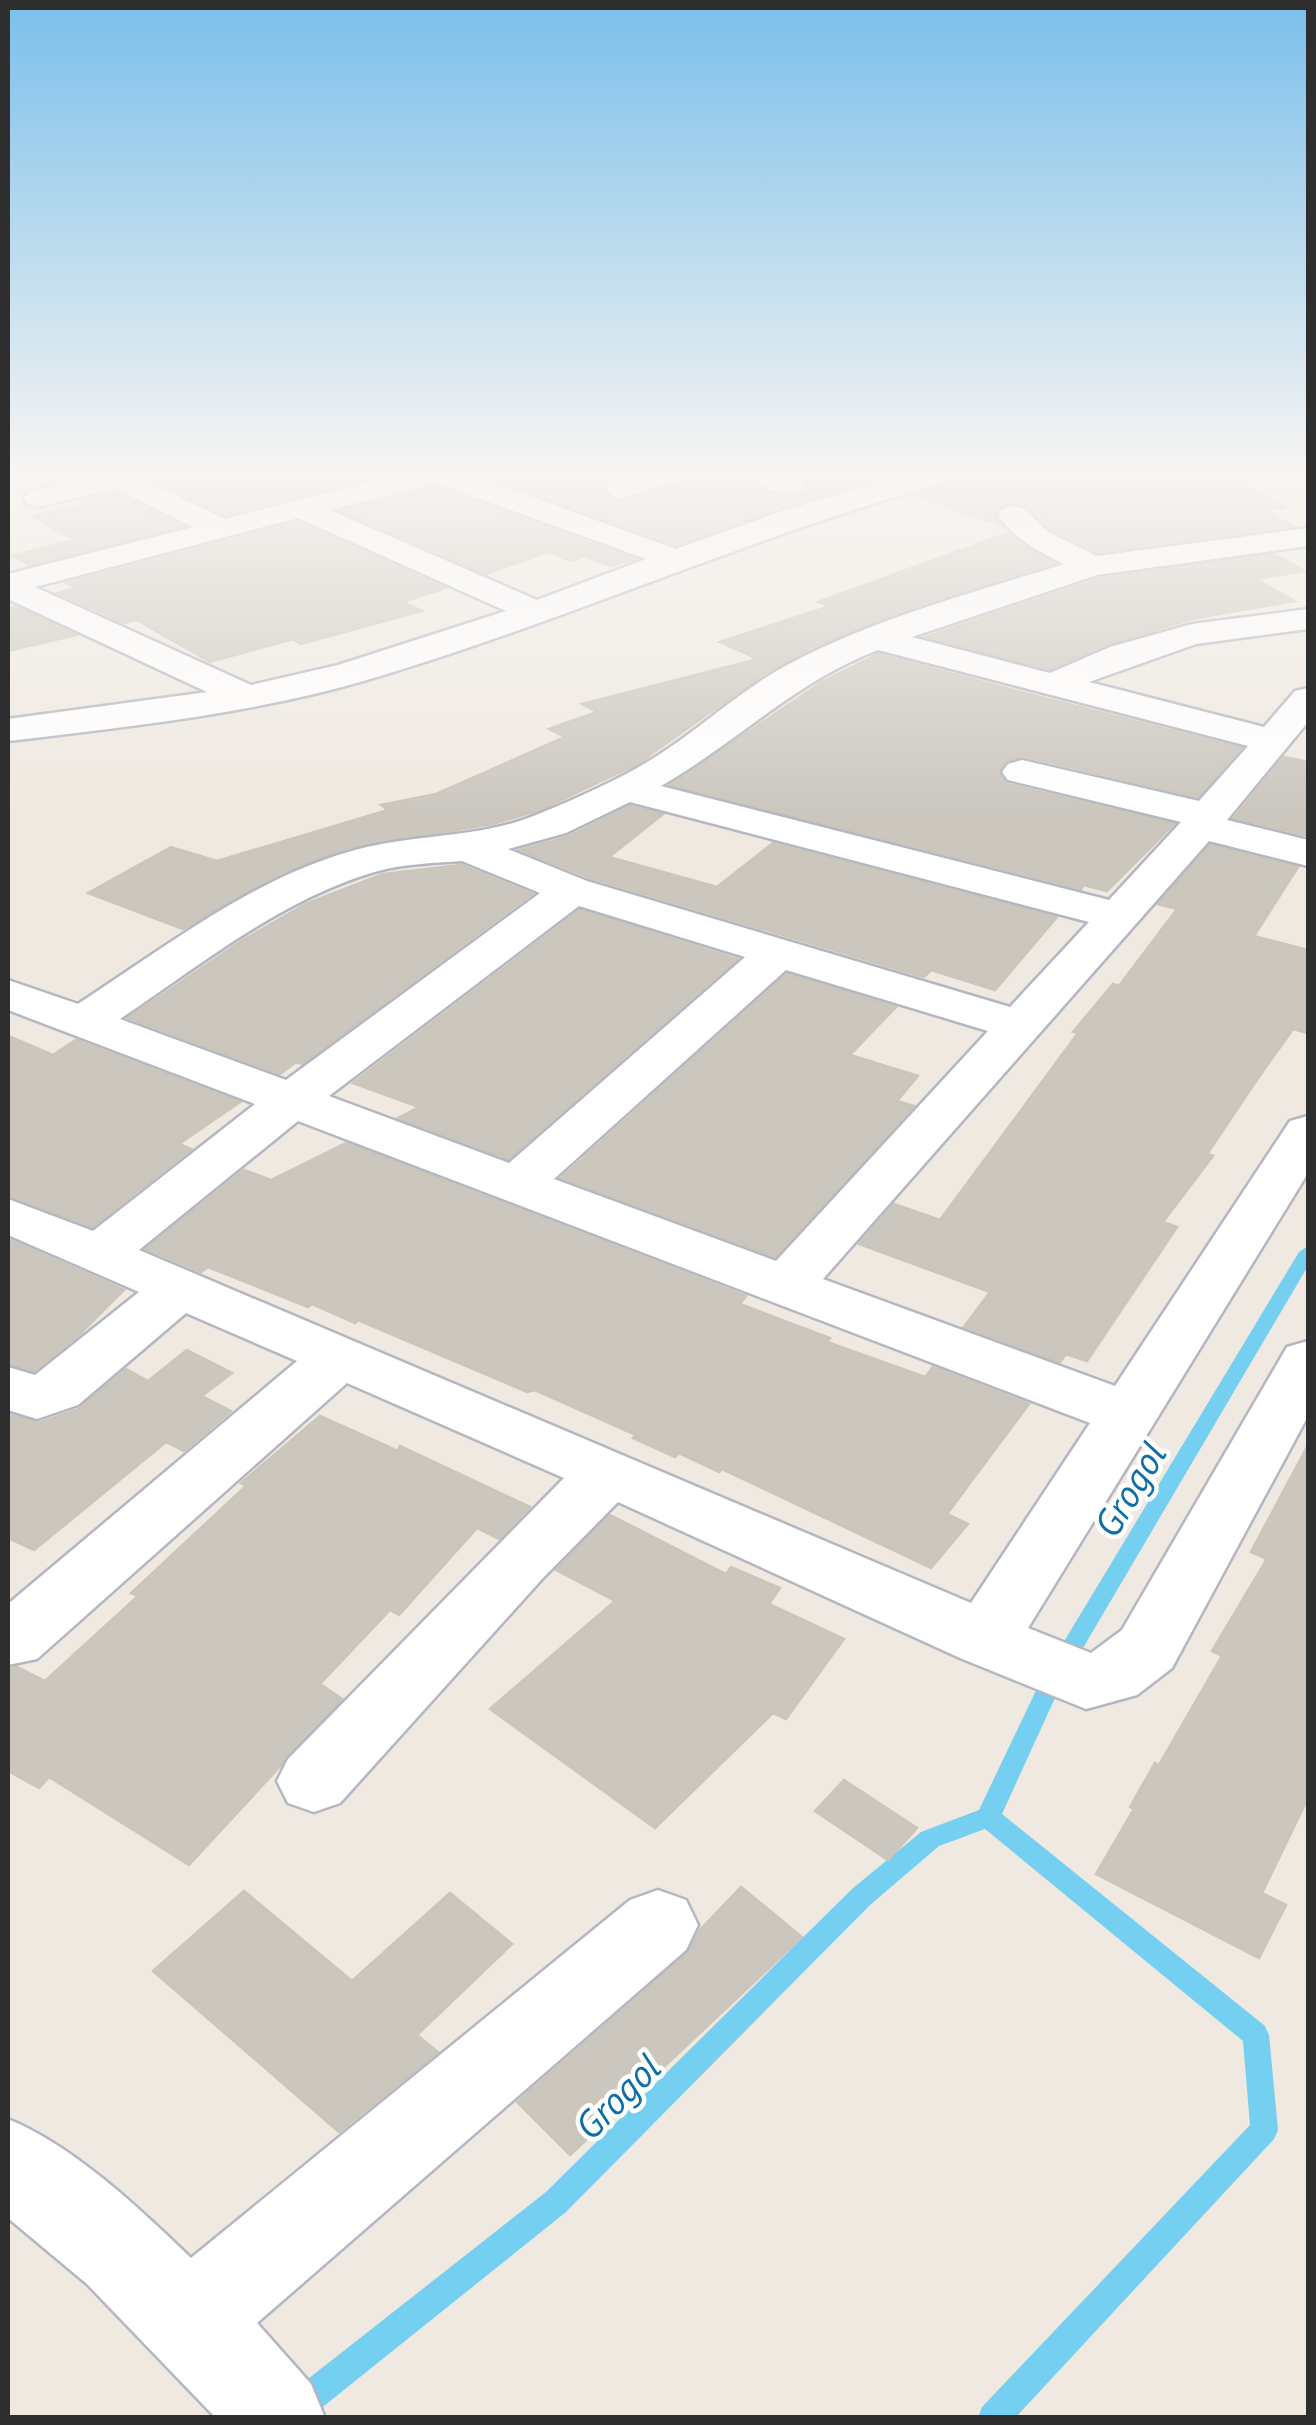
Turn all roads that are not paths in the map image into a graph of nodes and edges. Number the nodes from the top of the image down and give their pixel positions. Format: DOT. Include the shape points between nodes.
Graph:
graph roads {
  1 [pos="13,588"];
  2 [pos="482,588"];
  3 [pos="596,588"];
  4 [pos="1022,588"];
  5 [pos="534,611"];
  6 [pos="1308,619"];
  7 [pos="876,639"];
  8 [pos="1052,685"];
  9 [pos="246,696"];
  10 [pos="1308,699"];
  11 [pos="8,730"];
  12 [pos="1271,740"];
  13 [pos="1022,772"];
  14 [pos="626,789"];
  15 [pos="1208,816"];
  16 [pos="1308,829"];
  17 [pos="467,848"];
  18 [pos="1308,853"];
  19 [pos="572,890"];
  20 [pos="1119,916"];
  21 [pos="776,954"];
  22 [pos="8,994"];
  23 [pos="84,1021"];
  24 [pos="1020,1026"];
  25 [pos="291,1100"];
  26 [pos="1308,1132"];
  27 [pos="516,1186"];
  28 [pos="8,1215"];
  29 [pos="100,1252"];
  30 [pos="786,1285"];
  31 [pos="182,1287"];
  32 [pos="341,1356"];
  33 [pos="1308,1361"];
  34 [pos="8,1387"];
  35 [pos="1128,1414"];
  36 [pos="609,1472"];
  37 [pos="984,1639"];
  38 [pos="12,1640"];
  39 [pos="314,1781"];
  40 [pos="658,1925"];
  41 [pos="8,2162"];
  42 [pos="238,2374"];
  1 -- 9 [label="street"];
  2 -- 5 [label="street"];
  3 -- 5 [label="street"];
  4 -- 7 [label="street"];
  5 -- 9 [label="street" via="350,674"];
  6 -- 8 [label="street" via="1192,634"];
  7 -- 8 [label="street"];
  7 -- 14 [label="street" via="790,679"];
  8 -- 12 [label="street"];
  9 -- 11 [label="street"];
  10 -- 12 [label="street"];
  12 -- 15 [label="street"];
  13 -- 15 [label="street"];
  14 -- 17 [label="street" via="551,824"];
  14 -- 20 [label="street"];
  15 -- 16 [label="street"];
  15 -- 18 [label="street"];
  15 -- 20 [label="street"];
  17 -- 19 [label="street"];
  17 -- 23 [label="street" via="376,858 300,885"];
  19 -- 21 [label="street"];
  19 -- 25 [label="street"];
  20 -- 24 [label="street"];
  21 -- 24 [label="street"];
  21 -- 27 [label="street"];
  22 -- 23 [label="street"];
  23 -- 25 [label="street"];
  24 -- 30 [label="street"];
  25 -- 27 [label="street"];
  25 -- 29 [label="street"];
  26 -- 35 [label="street"];
  27 -- 30 [label="street"];
  28 -- 29 [label="street"];
  29 -- 31 [label="street"];
  30 -- 35 [label="street"];
  31 -- 32 [label="street"];
  31 -- 34 [label="street" via="56,1390 37,1398"];
  32 -- 36 [label="street"];
  32 -- 38 [label="street"];
  33 -- 37 [label="street" via="1146,1650 1098,1681"];
  35 -- 37 [label="street"];
  36 -- 37 [label="street"];
  36 -- 39 [label="street"];
  40 -- 42 [label="street"];
  41 -- 42 [label="street" via="119,2252"];
}
